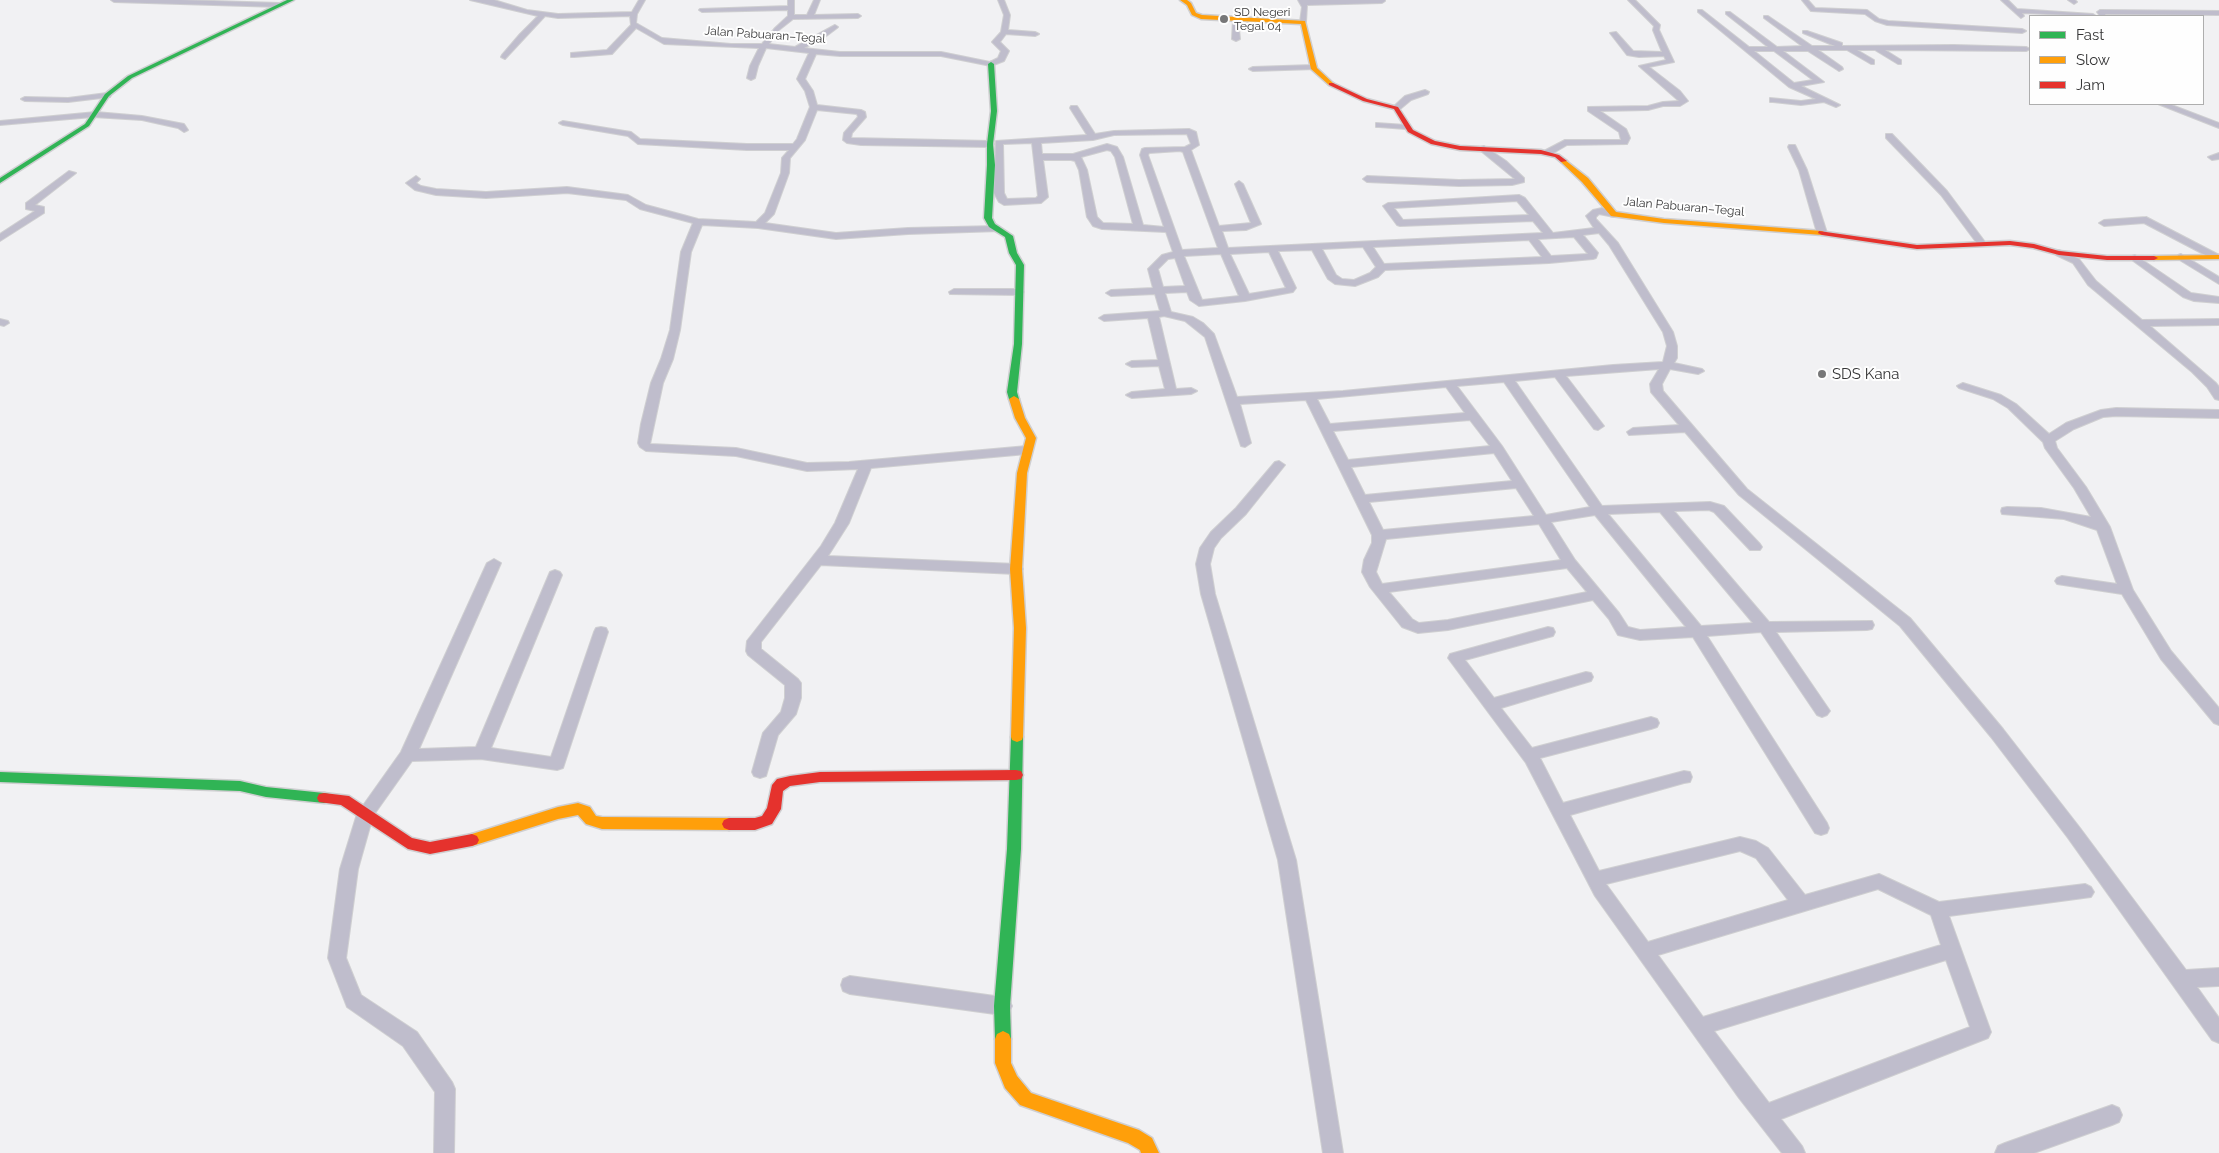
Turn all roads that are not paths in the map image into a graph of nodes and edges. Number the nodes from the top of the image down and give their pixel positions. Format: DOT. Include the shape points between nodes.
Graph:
graph roads {
  1 [pos="114,0"];
  2 [pos="205,0"];
  3 [pos="291,0"];
  4 [pos="473,0"];
  5 [pos="507,0"];
  6 [pos="642,0"];
  7 [pos="721,0"];
  8 [pos="817,0"];
  9 [pos="1001,0"];
  10 [pos="1184,0"];
  11 [pos="1631,0"];
  12 [pos="1805,0"];
  13 [pos="2004,0"];
  14 [pos="1382,1"];
  15 [pos="1302,2"];
  16 [pos="197,4"];
  17 [pos="500,4"];
  18 [pos="791,4"];
  19 [pos="2196,4"];
  20 [pos="280,5"];
  21 [pos="2219,7"];
  22 [pos="719,9"];
  23 [pos="702,10"];
  24 [pos="1700,11"];
  25 [pos="2017,11"];
  26 [pos="1728,12"];
  27 [pos="2219,13"];
  28 [pos="544,14"];
  29 [pos="634,14"];
  30 [pos="2079,15"];
  31 [pos="2102,15"];
  32 [pos="810,16"];
  33 [pos="858,16"];
  34 [pos="791,17"];
  35 [pos="1766,17"];
  36 [pos="1235,20"];
  37 [pos="1303,22"];
  38 [pos="635,25"];
  39 [pos="835,27"];
  40 [pos="1949,27"];
  41 [pos="1004,32"];
  42 [pos="1805,32"];
  43 [pos="1614,33"];
  44 [pos="1035,34"];
  45 [pos="1236,39"];
  46 [pos="2025,44"];
  47 [pos="764,46"];
  48 [pos="1776,48"];
  49 [pos="1810,48"];
  50 [pos="1848,48"];
  51 [pos="1877,48"];
  52 [pos="1973,48"];
  53 [pos="797,49"];
  54 [pos="1746,49"];
  55 [pos="813,52"];
  56 [pos="1667,54"];
  57 [pos="574,55"];
  58 [pos="505,56"];
  59 [pos="1284,59"];
  60 [pos="1871,62"];
  61 [pos="1898,62"];
  62 [pos="991,64"];
  63 [pos="1312,64"];
  64 [pos="1253,69"];
  65 [pos="1839,69"];
  66 [pos="751,78"];
  67 [pos="1792,85"];
  68 [pos="1425,92"];
  69 [pos="107,95"];
  70 [pos="26,99"];
  71 [pos="1773,100"];
  72 [pos="1824,100"];
  73 [pos="1836,105"];
  74 [pos="2165,105"];
  75 [pos="814,107"];
  76 [pos="1074,108"];
  77 [pos="1396,108"];
  78 [pos="96,114"];
  79 [pos="563,122"];
  80 [pos="0,123"];
  81 [pos="1379,125"];
  82 [pos="2219,126"];
  83 [pos="1406,127"];
  84 [pos="184,130"];
  85 [pos="1889,136"];
  86 [pos="1092,138"];
  87 [pos="1036,140"];
  88 [pos="990,144"];
  89 [pos="793,147"];
  90 [pos="1792,147"];
  91 [pos="1186,149"];
  92 [pos="1484,150"];
  93 [pos="1547,153"];
  94 [pos="1038,157"];
  95 [pos="1074,157"];
  96 [pos="72,173"];
  97 [pos="416,179"];
  98 [pos="1367,179"];
  99 [pos="0,181"];
  100 [pos="1239,184"];
  101 [pos="1614,214"];
  102 [pos="1536,218"];
  103 [pos="698,222"];
  104 [pos="2104,223"];
  105 [pos="758,225"];
  106 [pos="1139,227"];
  107 [pos="997,229"];
  108 [pos="1216,229"];
  109 [pos="1170,230"];
  110 [pos="1602,230"];
  111 [pos="1576,233"];
  112 [pos="1822,233"];
  113 [pos="1550,235"];
  114 [pos="1531,236"];
  115 [pos="0,238"];
  116 [pos="1366,244"];
  117 [pos="1982,244"];
  118 [pos="1315,246"];
  119 [pos="1272,248"];
  120 [pos="1224,251"];
  121 [pos="2060,253"];
  122 [pos="1178,254"];
  123 [pos="2181,257"];
  124 [pos="2217,257"];
  125 [pos="2135,258"];
  126 [pos="1549,260"];
  127 [pos="1381,267"];
  128 [pos="2219,281"];
  129 [pos="1191,289"];
  130 [pos="1159,291"];
  131 [pos="954,292"];
  132 [pos="1019,292"];
  133 [pos="1111,293"];
  134 [pos="1245,298"];
  135 [pos="2219,300"];
  136 [pos="1167,314"];
  137 [pos="1153,315"];
  138 [pos="1104,318"];
  139 [pos="2219,322"];
  140 [pos="2140,323"];
  141 [pos="1164,363"];
  142 [pos="1132,364"];
  143 [pos="1668,365"];
  144 [pos="1698,371"];
  145 [pos="1558,373"];
  146 [pos="1507,378"];
  147 [pos="1450,384"];
  148 [pos="1962,386"];
  149 [pos="1191,391"];
  150 [pos="1171,392"];
  151 [pos="1132,395"];
  152 [pos="1310,396"];
  153 [pos="2219,397"];
  154 [pos="1233,401"];
  155 [pos="2219,414"];
  156 [pos="1473,416"];
  157 [pos="1598,426"];
  158 [pos="1326,428"];
  159 [pos="1689,428"];
  160 [pos="1632,432"];
  161 [pos="2049,441"];
  162 [pos="1245,443"];
  163 [pos="1026,450"];
  164 [pos="1498,450"];
  165 [pos="866,464"];
  166 [pos="1344,464"];
  167 [pos="1279,465"];
  168 [pos="1519,484"];
  169 [pos="1360,499"];
  170 [pos="1663,507"];
  171 [pos="1598,510"];
  172 [pos="2007,511"];
  173 [pos="1541,520"];
  174 [pos="2103,527"];
  175 [pos="1378,535"];
  176 [pos="1755,547"];
  177 [pos="819,560"];
  178 [pos="494,563"];
  179 [pos="1570,563"];
  180 [pos="1016,569"];
  181 [pos="556,575"];
  182 [pos="2062,582"];
  183 [pos="1379,589"];
  184 [pos="2126,590"];
  185 [pos="1596,596"];
  186 [pos="1867,625"];
  187 [pos="1765,627"];
  188 [pos="1696,630"];
  189 [pos="601,632"];
  190 [pos="1548,632"];
  191 [pos="1586,677"];
  192 [pos="1491,705"];
  193 [pos="1822,711"];
  194 [pos="2219,719"];
  195 [pos="1651,723"];
  196 [pos="481,753"];
  197 [pos="408,755"];
  198 [pos="1529,755"];
  199 [pos="760,772"];
  200 [pos="1016,775"];
  201 [pos="0,777"];
  202 [pos="1684,777"];
  203 [pos="1559,811"];
  204 [pos="365,814"];
  205 [pos="1820,828"];
  206 [pos="1594,879"];
  207 [pos="2084,892"];
  208 [pos="1800,904"];
  209 [pos="1938,910"];
  210 [pos="1952,950"];
  211 [pos="1644,951"];
  212 [pos="2219,977"];
  213 [pos="2180,979"];
  214 [pos="850,985"];
  215 [pos="1002,1006"];
  216 [pos="1700,1027"];
  217 [pos="2219,1034"];
  218 [pos="1765,1115"];
  219 [pos="2112,1115"];
  220 [pos="444,1153"];
  221 [pos="1150,1153"];
  222 [pos="1333,1153"];
  223 [pos="1795,1153"];
  224 [pos="2004,1153"];
  1 -- 16 [label="street"];
  2 -- 16 [label="street"];
  3 -- 20 [label="street"];
  4 -- 17 [label="street"];
  5 -- 17 [label="street"];
  6 -- 29 [label="street"];
  7 -- 22 [label="street"];
  8 -- 32 [label="street"];
  9 -- 41 [label="street" via="1007,14"];
  10 -- 36 [label="street" via="1196,16"];
  11 -- 56 [label="street" via="1658,26 1656,30"];
  12 -- 40 [label="street" via="1813,10 1864,12 1880,22"];
  13 -- 25 [label="street"];
  14 -- 15 [label="street"];
  15 -- 37 [label="street"];
  16 -- 20 [label="street"];
  17 -- 28 [label="street"];
  18 -- 22 [label="street"];
  18 -- 34 [label="street"];
  19 -- 21 [label="street"];
  20 -- 69 [label="street" via="137,73"];
  22 -- 23 [label="street"];
  24 -- 54 [label="street"];
  25 -- 30 [label="street"];
  25 -- 46 [label="street" via="2022,16"];
  26 -- 48 [label="street"];
  27 -- 31 [label="street" via="2100,12"];
  28 -- 29 [label="street"];
  28 -- 58 [label="street"];
  29 -- 38 [label="street"];
  32 -- 33 [label="street"];
  32 -- 34 [label="street"];
  34 -- 47 [label="street"];
  35 -- 49 [label="street"];
  36 -- 37 [label="street"];
  36 -- 45 [label="street"];
  37 -- 63 [label="street"];
  38 -- 47 [label="street, Jalan Pabuaran–Tegal" via="661,41"];
  38 -- 57 [label="street" via="609,52"];
  39 -- 53 [label="street"];
  40 -- 46 [label="street"];
  40 -- 52 [label="street"];
  41 -- 44 [label="street"];
  41 -- 62 [label="street" via="996,42 1005,53"];
  42 -- 50 [label="street"];
  43 -- 56 [label="street" via="1630,53"];
  46 -- 52 [label="street"];
  47 -- 53 [label="street, Jalan Pabuaran–Tegal"];
  47 -- 66 [label="street"];
  48 -- 49 [label="street"];
  48 -- 54 [label="street"];
  48 -- 67 [label="street" via="1820,82"];
  49 -- 50 [label="street"];
  49 -- 65 [label="street"];
  50 -- 51 [label="street"];
  50 -- 60 [label="street"];
  51 -- 52 [label="street"];
  51 -- 61 [label="street"];
  53 -- 55 [label="street, Jalan Pabuaran–Tegal"];
  54 -- 67 [label="street"];
  55 -- 62 [label="street, Jalan Pabuaran–Tegal" via="941,54"];
  55 -- 75 [label="street" via="801,80"];
  56 -- 93 [label="street" via="1670,63 1643,66 1678,93 1683,103 1648,108 1591,109 1623,131 1624,142 1564,143"];
  59 -- 63 [label="street"];
  62 -- 88 [label="street" via="994,111"];
  63 -- 64 [label="street"];
  63 -- 77 [label="street" via="1326,81 1374,103"];
  67 -- 72 [label="street"];
  68 -- 77 [label="street" via="1408,98"];
  69 -- 70 [label="street" via="68,100"];
  69 -- 78 [label="street"];
  71 -- 72 [label="street" via="1802,103"];
  72 -- 73 [label="street"];
  74 -- 82 [label="street"];
  75 -- 88 [label="street" via="861,112 862,117 848,133 847,140"];
  75 -- 89 [label="street" via="801,140"];
  76 -- 86 [label="street"];
  77 -- 83 [label="street, Jalan Pabuaran–Tegal"];
  78 -- 80 [label="street"];
  78 -- 84 [label="street" via="142,118 181,126"];
  78 -- 99 [label="street" via="75,134"];
  79 -- 89 [label="street" via="631,134 638,141"];
  81 -- 83 [label="street"];
  83 -- 92 [label="street, Jalan Pabuaran–Tegal" via="1414,135 1433,143"];
  85 -- 117 [label="street" via="1944,193"];
  86 -- 87 [label="street"];
  86 -- 91 [label="street" via="1114,133 1190,131 1195,145"];
  87 -- 94 [label="street"];
  87 -- 94 [label="street" via="999,143 999,193 1004,202 1038,201 1043,197"];
  88 -- 107 [label="street" via="988,218"];
  89 -- 105 [label="street" via="786,158 786,173 769,214"];
  90 -- 112 [label="street" via="1803,170"];
  91 -- 108 [label="street"];
  91 -- 109 [label="street" via="1153,149 1145,151 1144,155"];
  92 -- 93 [label="street, Jalan Pabuaran–Tegal"];
  92 -- 98 [label="street" via="1522,180 1458,183"];
  93 -- 101 [label="street, Jalan Pabuaran–Tegal" via="1557,156 1573,169"];
  94 -- 95 [label="street"];
  95 -- 106 [label="street" via="1083,170 1096,224"];
  95 -- 106 [label="street" via="1102,148 1114,149 1120,157"];
  96 -- 115 [label="street" via="29,205 41,211"];
  97 -- 103 [label="street" via="410,183 412,185 436,192 486,195 568,190 616,196"];
  100 -- 108 [label="street" via="1256,224"];
  101 -- 110 [label="street" via="1602,211 1593,214 1592,220"];
  101 -- 112 [label="street, Jalan Pabuaran–Tegal"];
  102 -- 102 [label="street" via="1519,198 1388,206 1400,223"];
  102 -- 113 [label="street"];
  103 -- 105 [label="street"];
  103 -- 165 [label="street" via="686,252 675,330 657,383 647,424 646,447 736,452 807,467"];
  104 -- 124 [label="street" via="2146,220"];
  105 -- 107 [label="street" via="836,236"];
  106 -- 109 [label="street"];
  107 -- 132 [label="street" via="1009,236 1020,264"];
  108 -- 120 [label="street"];
  109 -- 122 [label="street"];
  110 -- 111 [label="street"];
  110 -- 143 [label="street" via="1668,332 1672,353"];
  111 -- 113 [label="street"];
  111 -- 126 [label="street" via="1593,256"];
  112 -- 117 [label="street, Jalan Pabuaran–Tegal" via="1917,247"];
  113 -- 114 [label="street"];
  114 -- 116 [label="street"];
  114 -- 126 [label="street"];
  116 -- 118 [label="street"];
  116 -- 127 [label="street"];
  117 -- 121 [label="street, Jalan Pabuaran–Tegal" via="2024,244"];
  118 -- 119 [label="street"];
  118 -- 127 [label="street" via="1332,277 1339,282 1356,283 1374,275"];
  119 -- 120 [label="street"];
  119 -- 134 [label="street" via="1291,288"];
  120 -- 122 [label="street"];
  120 -- 134 [label="street"];
  121 -- 125 [label="street, Jalan Pabuaran–Tegal"];
  121 -- 140 [label="street" via="2076,261 2092,283"];
  122 -- 129 [label="street"];
  122 -- 130 [label="street" via="1165,257 1152,269"];
  123 -- 124 [label="street, Jalan Pabuaran–Tegal"];
  123 -- 125 [label="street, Jalan Pabuaran–Tegal"];
  123 -- 128 [label="street"];
  125 -- 135 [label="street" via="2187,295"];
  126 -- 127 [label="street"];
  129 -- 130 [label="street"];
  129 -- 134 [label="street" via="1201,304"];
  130 -- 133 [label="street"];
  130 -- 136 [label="street"];
  131 -- 132 [label="street"];
  132 -- 163 [label="street" via="1018,344 1012,392 1020,418 1032,438"];
  136 -- 137 [label="street"];
  136 -- 154 [label="street" via="1189,319 1210,336"];
  137 -- 138 [label="street"];
  137 -- 141 [label="street"];
  139 -- 140 [label="street"];
  140 -- 153 [label="street" via="2212,385"];
  141 -- 142 [label="street"];
  141 -- 150 [label="street"];
  143 -- 144 [label="street"];
  143 -- 145 [label="street"];
  143 -- 159 [label="street" via="1659,378 1657,392"];
  145 -- 146 [label="street"];
  145 -- 157 [label="street"];
  146 -- 147 [label="street"];
  146 -- 171 [label="street"];
  147 -- 152 [label="street"];
  147 -- 156 [label="street"];
  148 -- 161 [label="street" via="1997,397 2012,406"];
  149 -- 150 [label="street"];
  150 -- 151 [label="street"];
  152 -- 154 [label="street"];
  152 -- 158 [label="street"];
  154 -- 162 [label="street"];
  155 -- 161 [label="street" via="2101,414 2070,426"];
  156 -- 158 [label="street"];
  156 -- 164 [label="street"];
  158 -- 166 [label="street"];
  159 -- 160 [label="street"];
  159 -- 213 [label="street" via="1755,504 1905,622 1997,733"];
  161 -- 174 [label="street"];
  163 -- 165 [label="street"];
  163 -- 180 [label="street"];
  164 -- 166 [label="street"];
  164 -- 168 [label="street"];
  165 -- 177 [label="street" via="842,523"];
  166 -- 169 [label="street"];
  167 -- 222 [label="street" via="1241,511 1216,535 1206,548 1202,564 1208,594 1287,860"];
  168 -- 169 [label="street"];
  168 -- 173 [label="street"];
  169 -- 175 [label="street"];
  170 -- 171 [label="street"];
  170 -- 176 [label="street" via="1714,506"];
  170 -- 187 [label="street"];
  171 -- 173 [label="street"];
  171 -- 188 [label="street"];
  172 -- 174 [label="street" via="2064,515"];
  173 -- 175 [label="street"];
  173 -- 179 [label="street"];
  174 -- 184 [label="street"];
  175 -- 183 [label="street" via="1379,542 1369,572"];
  177 -- 180 [label="street"];
  177 -- 199 [label="street" via="753,645 754,651 793,683 788,714 771,733"];
  178 -- 197 [label="street"];
  179 -- 183 [label="street"];
  179 -- 185 [label="street"];
  180 -- 200 [label="street" via="1020,628"];
  181 -- 196 [label="street"];
  182 -- 184 [label="street"];
  183 -- 185 [label="street" via="1407,623 1418,628"];
  184 -- 194 [label="street" via="2166,655"];
  185 -- 188 [label="street" via="1623,631 1630,634"];
  186 -- 187 [label="street"];
  187 -- 188 [label="street"];
  187 -- 193 [label="street"];
  188 -- 205 [label="street"];
  189 -- 196 [label="street" via="557,764"];
  190 -- 192 [label="street" via="1455,658"];
  191 -- 192 [label="street"];
  192 -- 198 [label="street"];
  195 -- 198 [label="street"];
  196 -- 197 [label="street"];
  197 -- 204 [label="street"];
  198 -- 203 [label="street"];
  200 -- 204 [label="street" via="899,774 790,780 777,789 774,809 767,820 755,824 602,823 578,809 461,843 430,848 408,843"];
  200 -- 215 [label="street"];
  201 -- 204 [label="street" via="240,786 344,800"];
  202 -- 203 [label="street"];
  203 -- 206 [label="street"];
  204 -- 220 [label="street" via="349,869 337,958 354,1001 410,1039 445,1089"];
  206 -- 208 [label="street" via="1740,844 1762,853"];
  206 -- 211 [label="street"];
  207 -- 209 [label="street"];
  208 -- 209 [label="street" via="1879,881"];
  208 -- 211 [label="street"];
  209 -- 210 [label="street"];
  210 -- 216 [label="street"];
  210 -- 218 [label="street" via="1981,1032"];
  211 -- 216 [label="street"];
  212 -- 213 [label="street"];
  213 -- 217 [label="street"];
  214 -- 215 [label="street"];
  215 -- 221 [label="street" via="1003,1062 1011,1082 1026,1099 1133,1136 1146,1144"];
  216 -- 218 [label="street"];
  218 -- 223 [label="street"];
  219 -- 224 [label="street"];
}
